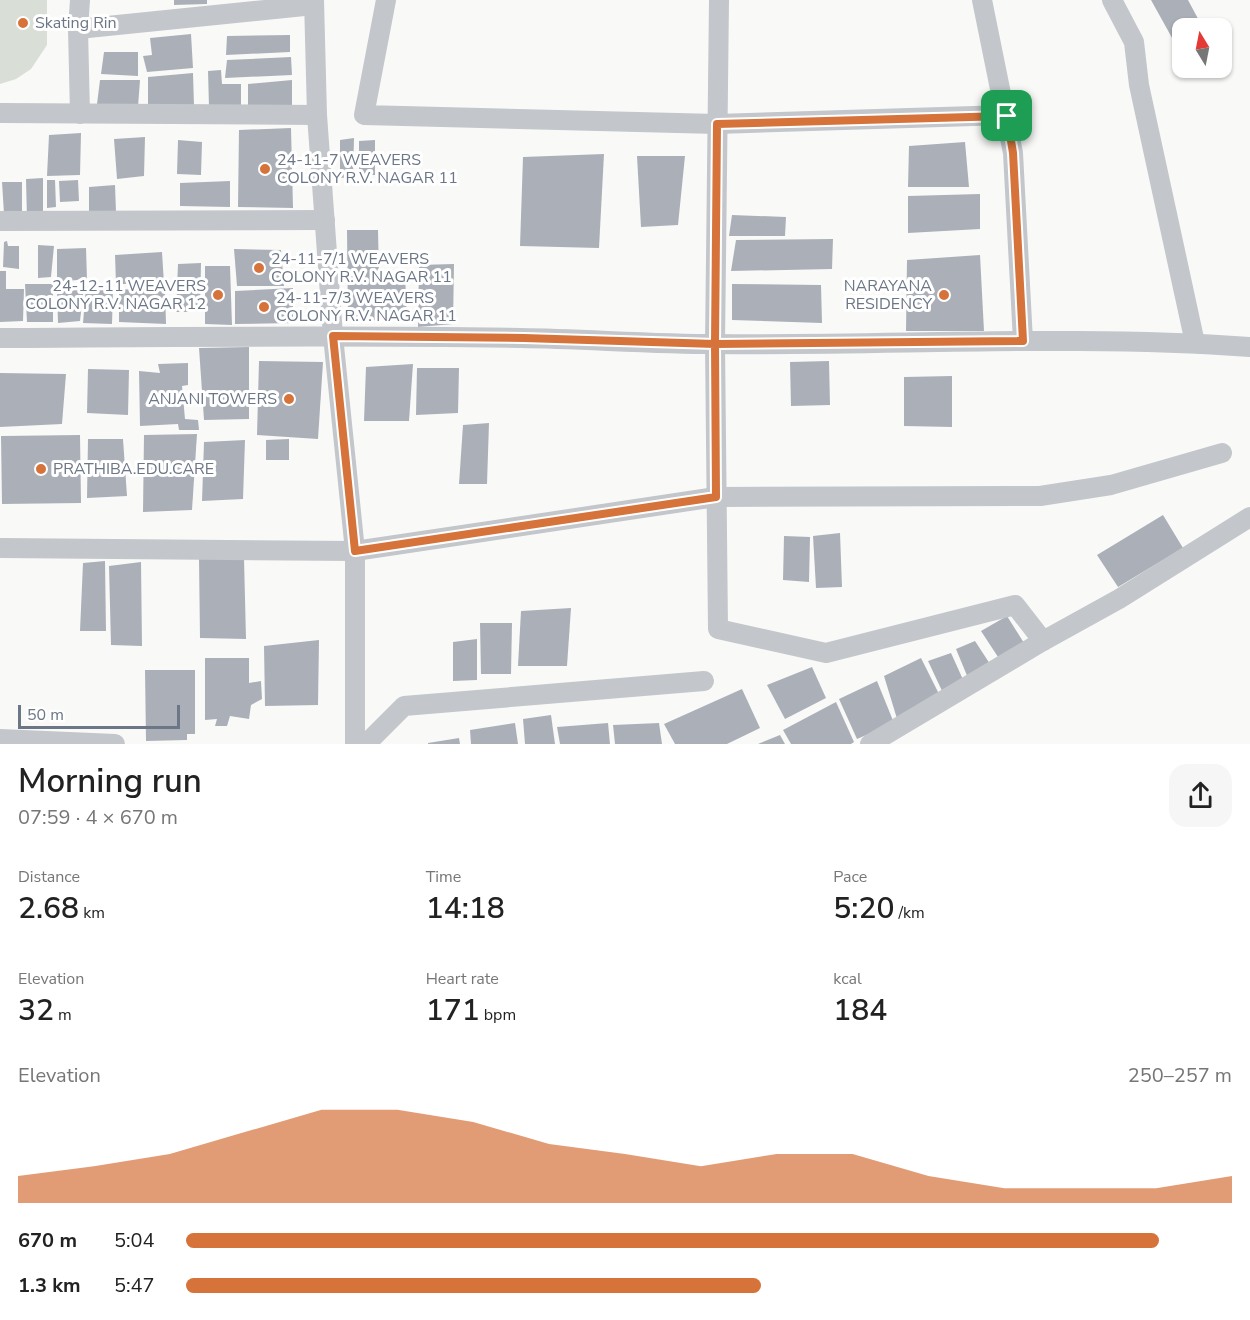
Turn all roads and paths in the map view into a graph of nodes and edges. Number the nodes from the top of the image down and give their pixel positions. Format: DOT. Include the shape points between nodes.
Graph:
graph roads {
  1 [pos="80,0"];
  2 [pos="386,0"];
  3 [pos="720,0"];
  4 [pos="982,0"];
  5 [pos="1112,0"];
  6 [pos="314,2"];
  7 [pos="78,29"];
  8 [pos="0,113"];
  9 [pos="80,114"];
  10 [pos="317,115"];
  11 [pos="1007,116"];
  12 [pos="717,124"];
  13 [pos="325,220"];
  14 [pos="0,221"];
  15 [pos="333,336"];
  16 [pos="0,338"];
  17 [pos="1023,341"];
  18 [pos="1195,343"];
  19 [pos="715,344"];
  20 [pos="1250,347"];
  21 [pos="1222,453"];
  22 [pos="716,497"];
  23 [pos="1250,518"];
  24 [pos="0,548"];
  25 [pos="355,551"];
  26 [pos="1043,641"];
  27 [pos="704,681"];
  28 [pos="0,739"];
  29 [pos="115,744"];
  30 [pos="355,744"];
  31 [pos="366,744"];
  32 [pos="870,744"];
  1 -- 7 [label="street"];
  2 -- 12 [label="street" via="364,115"];
  3 -- 12 [label="street"];
  4 -- 11 [label="street"];
  5 -- 18 [label="street" via="1134,42 1139,85"];
  6 -- 7 [label="street"];
  6 -- 10 [label="street"];
  7 -- 9 [label="street"];
  8 -- 9 [label="street"];
  9 -- 10 [label="street"];
  10 -- 13 [label="street"];
  11 -- 12 [label="street"];
  11 -- 17 [label="street" via="1013,153"];
  12 -- 19 [label="street"];
  13 -- 14 [label="street"];
  13 -- 15 [label="street"];
  15 -- 16 [label="street"];
  15 -- 19 [label="street"];
  15 -- 25 [label="street"];
  17 -- 18 [label="street"];
  17 -- 19 [label="street"];
  18 -- 20 [label="street"];
  19 -- 22 [label="street"];
  21 -- 22 [label="street" via="1111,485 1040,496"];
  22 -- 25 [label="street"];
  22 -- 26 [label="street" via="718,629 826,653 1015,605"];
  23 -- 26 [label="street"];
  24 -- 25 [label="street"];
  25 -- 30 [label="street"];
  26 -- 32 [label="street"];
  27 -- 31 [label="street" via="404,706"];
  28 -- 29 [label="street"];
}
